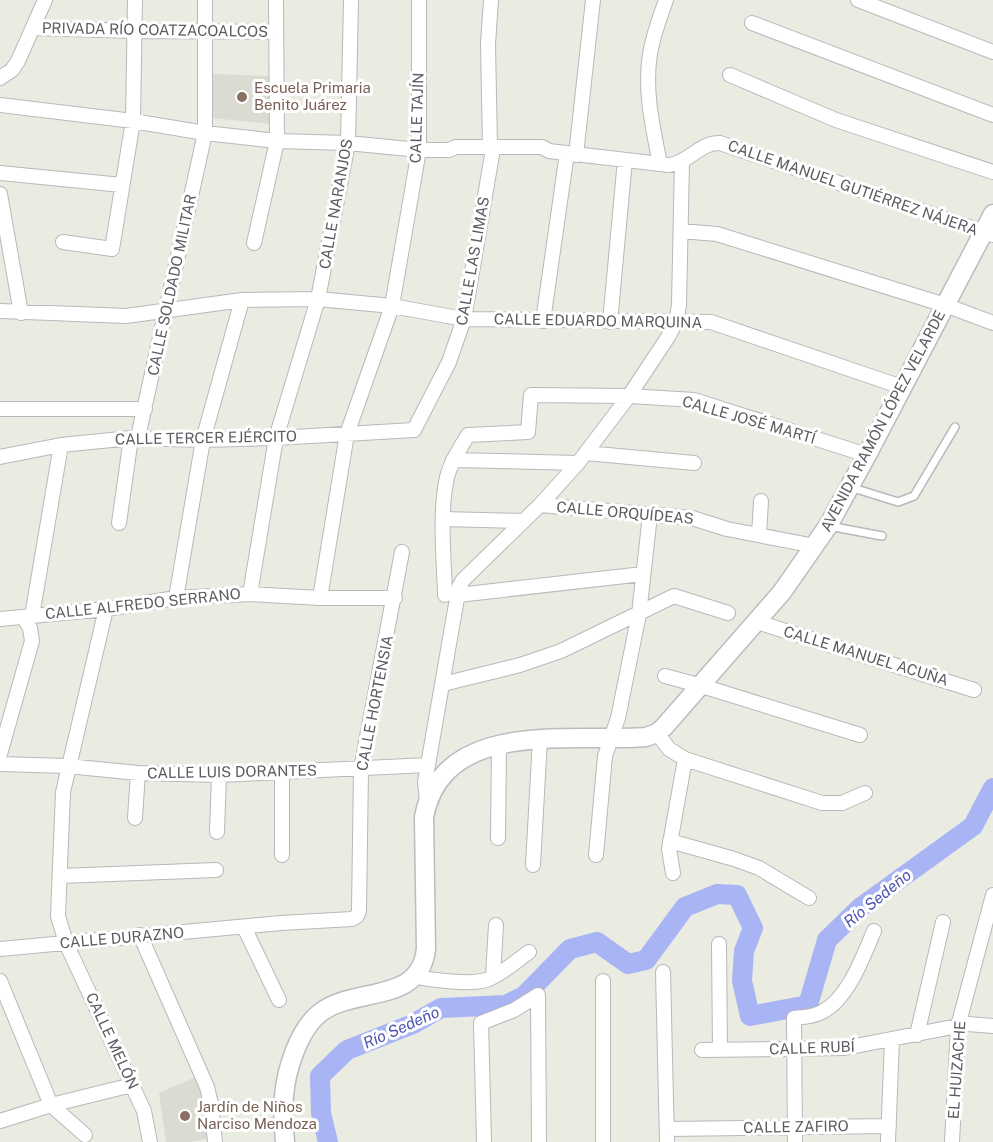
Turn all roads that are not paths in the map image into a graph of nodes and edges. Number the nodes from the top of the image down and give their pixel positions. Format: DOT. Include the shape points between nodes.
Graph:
graph roads {
  1 [pos="45,0"];
  2 [pos="135,0"];
  3 [pos="205,0"];
  4 [pos="276,0"];
  5 [pos="351,0"];
  6 [pos="419,0"];
  7 [pos="491,0"];
  8 [pos="593,0"];
  9 [pos="666,0"];
  10 [pos="858,0"];
  11 [pos="753,23"];
  12 [pos="33,28"];
  13 [pos="135,32"];
  14 [pos="205,32"];
  15 [pos="276,32"];
  16 [pos="993,51"];
  17 [pos="730,75"];
  18 [pos="0,78"];
  19 [pos="0,105"];
  20 [pos="993,115"];
  21 [pos="133,121"];
  22 [pos="205,133"];
  23 [pos="277,141"];
  24 [pos="348,142"];
  25 [pos="418,150"];
  26 [pos="491,151"];
  27 [pos="572,154"];
  28 [pos="625,160"];
  29 [pos="682,162"];
  30 [pos="660,164"];
  31 [pos="993,172"];
  32 [pos="0,173"];
  33 [pos="122,185"];
  34 [pos="0,194"];
  35 [pos="993,214"];
  36 [pos="681,231"];
  37 [pos="988,234"];
  38 [pos="4,240"];
  39 [pos="63,242"];
  40 [pos="254,243"];
  41 [pos="318,299"];
  42 [pos="242,300"];
  43 [pos="945,305"];
  44 [pos="392,306"];
  45 [pos="166,310"];
  46 [pos="0,311"];
  47 [pos="21,313"];
  48 [pos="464,319"];
  49 [pos="543,321"];
  50 [pos="610,322"];
  51 [pos="676,322"];
  52 [pos="993,323"];
  53 [pos="902,387"];
  54 [pos="629,396"];
  55 [pos="145,409"];
  56 [pos="0,410"];
  57 [pos="955,427"];
  58 [pos="414,430"];
  59 [pos="347,434"];
  60 [pos="134,438"];
  61 [pos="276,438"];
  62 [pos="203,440"];
  63 [pos="61,445"];
  64 [pos="867,455"];
  65 [pos="0,457"];
  66 [pos="582,458"];
  67 [pos="453,460"];
  68 [pos="694,463"];
  69 [pos="850,487"];
  70 [pos="761,501"];
  71 [pos="540,505"];
  72 [pos="650,514"];
  73 [pos="443,519"];
  74 [pos="524,521"];
  75 [pos="119,523"];
  76 [pos="828,526"];
  77 [pos="759,535"];
  78 [pos="882,536"];
  79 [pos="815,546"];
  80 [pos="402,552"];
  81 [pos="643,574"];
  82 [pos="250,594"];
  83 [pos="452,595"];
  84 [pos="176,598"];
  85 [pos="320,598"];
  86 [pos="394,598"];
  87 [pos="106,609"];
  88 [pos="728,613"];
  89 [pos="639,614"];
  90 [pos="27,616"];
  91 [pos="0,619"];
  92 [pos="757,622"];
  93 [pos="665,676"];
  94 [pos="443,684"];
  95 [pos="702,686"];
  96 [pos="974,690"];
  97 [pos="657,733"];
  98 [pos="860,735"];
  99 [pos="611,738"];
  100 [pos="540,739"];
  101 [pos="499,744"];
  102 [pos="0,754"];
  103 [pos="685,759"];
  104 [pos="0,764"];
  105 [pos="428,765"];
  106 [pos="67,766"];
  107 [pos="361,769"];
  108 [pos="138,773"];
  109 [pos="282,773"];
  110 [pos="219,776"];
  111 [pos="865,793"];
  112 [pos="427,801"];
  113 [pos="135,818"];
  114 [pos="217,832"];
  115 [pos="498,838"];
  116 [pos="670,841"];
  117 [pos="282,855"];
  118 [pos="596,855"];
  119 [pos="533,865"];
  120 [pos="216,870"];
  121 [pos="673,873"];
  122 [pos="60,876"];
  123 [pos="993,895"];
  124 [pos="809,898"];
  125 [pos="357,916"];
  126 [pos="944,922"];
  127 [pos="496,925"];
  128 [pos="244,927"];
  129 [pos="874,931"];
  130 [pos="140,935"];
  131 [pos="66,943"];
  132 [pos="719,944"];
  133 [pos="0,949"];
  134 [pos="529,952"];
  135 [pos="663,972"];
  136 [pos="493,976"];
  137 [pos="417,977"];
  138 [pos="0,981"];
  139 [pos="603,981"];
  140 [pos="279,1000"];
  141 [pos="958,1026"];
  142 [pos="993,1026"];
  143 [pos="917,1035"];
  144 [pos="892,1040"];
  145 [pos="702,1050"];
  146 [pos="720,1050"];
  147 [pos="793,1050"];
  148 [pos="132,1085"];
  149 [pos="51,1105"];
  150 [pos="0,1121"];
  151 [pos="889,1126"];
  152 [pos="795,1128"];
  153 [pos="85,1135"];
  154 [pos="667,1135"];
  155 [pos="150,1142"];
  156 [pos="215,1142"];
  157 [pos="285,1142"];
  158 [pos="484,1142"];
  159 [pos="538,1142"];
  160 [pos="603,1142"];
  161 [pos="795,1142"];
  162 [pos="888,1142"];
  163 [pos="952,1142"];
  1 -- 12 [label="street"];
  2 -- 13 [label="street"];
  3 -- 14 [label="street, CALLE SOLDADO MILITAR"];
  4 -- 15 [label="street"];
  5 -- 24 [label="street, CALLE NARANJOS"];
  6 -- 25 [label="street, CALLE TAJÍN"];
  7 -- 26 [label="street, CALLE LAS LIMAS"];
  8 -- 27 [label="street"];
  9 -- 30 [label="street" via="650,53 648,78"];
  10 -- 16 [label="street"];
  11 -- 20 [label="street"];
  12 -- 13 [label="street, PRIVADA RÍO COATZACOALCOS"];
  12 -- 18 [label="street" via="12,70"];
  13 -- 14 [label="street, PRIVADA RÍO COATZACOALCOS"];
  13 -- 21 [label="street"];
  14 -- 15 [label="street, PRIVADA RÍO COATZACOALCOS"];
  14 -- 22 [label="street, CALLE SOLDADO MILITAR"];
  15 -- 23 [label="street"];
  17 -- 31 [label="street" via="836,120"];
  19 -- 21 [label="street"];
  21 -- 22 [label="street"];
  21 -- 33 [label="street"];
  22 -- 23 [label="street"];
  22 -- 45 [label="street, CALLE SOLDADO MILITAR"];
  23 -- 24 [label="street"];
  23 -- 40 [label="street"];
  24 -- 25 [label="street"];
  24 -- 41 [label="street, CALLE NARANJOS"];
  25 -- 26 [label="street" via="456,147"];
  25 -- 44 [label="street, CALLE TAJÍN"];
  26 -- 27 [label="street" via="542,147"];
  26 -- 48 [label="street, CALLE LAS LIMAS"];
  27 -- 28 [label="street"];
  27 -- 49 [label="street"];
  28 -- 30 [label="street"];
  28 -- 50 [label="street"];
  29 -- 30 [label="street"];
  29 -- 36 [label="street"];
  29 -- 37 [label="street, CALLE MANUEL GUTIÉRREZ NÁJERA" via="706,145 720,143"];
  32 -- 33 [label="street"];
  33 -- 39 [label="street" via="112,249"];
  34 -- 38 [label="street"];
  35 -- 37 [label="main road, AVENIDA RAMÓN LÓPEZ VELARDE"];
  36 -- 43 [label="street" via="717,234"];
  36 -- 51 [label="street"];
  37 -- 43 [label="main road, AVENIDA RAMÓN LÓPEZ VELARDE"];
  38 -- 47 [label="street"];
  41 -- 42 [label="street, CALLE EDUARDO MARQUINA"];
  41 -- 44 [label="street, CALLE EDUARDO MARQUINA"];
  41 -- 61 [label="street, CALLE NARANJOS"];
  42 -- 45 [label="street, CALLE EDUARDO MARQUINA"];
  42 -- 62 [label="street"];
  43 -- 52 [label="street"];
  43 -- 53 [label="main road, AVENIDA RAMÓN LÓPEZ VELARDE"];
  44 -- 48 [label="street, CALLE EDUARDO MARQUINA"];
  44 -- 59 [label="street, CALLE TAJÍN"];
  45 -- 47 [label="street, CALLE EDUARDO MARQUINA" via="126,316"];
  45 -- 55 [label="street, CALLE SOLDADO MILITAR"];
  46 -- 47 [label="street, CALLE EDUARDO MARQUINA"];
  48 -- 49 [label="street, CALLE EDUARDO MARQUINA"];
  48 -- 58 [label="street, CALLE LAS LIMAS" via="449,362"];
  49 -- 50 [label="street, CALLE EDUARDO MARQUINA"];
  50 -- 51 [label="street, CALLE EDUARDO MARQUINA"];
  51 -- 53 [label="street, CALLE EDUARDO MARQUINA" via="711,322"];
  51 -- 54 [label="street"];
  53 -- 64 [label="main road, AVENIDA RAMÓN LÓPEZ VELARDE"];
  54 -- 64 [label="street, CALLE JOSÉ MARTÍ" via="694,400"];
  54 -- 66 [label="street"];
  54 -- 67 [label="street, CALLE JOSÉ MARTÍ" via="531,395 528,432 468,435"];
  55 -- 56 [label="street"];
  55 -- 60 [label="street, CALLE SOLDADO MILITAR"];
  57 -- 69 [label="lane" via="914,496 898,502"];
  58 -- 59 [label="street, CALLE TERCER EJÉRCITO"];
  59 -- 61 [label="street, CALLE TERCER EJÉRCITO"];
  59 -- 85 [label="street, CALLE TAJÍN"];
  60 -- 62 [label="street, CALLE TERCER EJÉRCITO"];
  60 -- 63 [label="street, CALLE TERCER EJÉRCITO"];
  60 -- 75 [label="street, CALLE SOLDADO MILITAR"];
  61 -- 62 [label="street, CALLE TERCER EJÉRCITO"];
  61 -- 82 [label="street, CALLE NARANJOS"];
  62 -- 84 [label="street"];
  63 -- 65 [label="street, CALLE TERCER EJÉRCITO"];
  63 -- 90 [label="street"];
  64 -- 69 [label="main road, AVENIDA RAMÓN LÓPEZ VELARDE"];
  66 -- 67 [label="street"];
  66 -- 68 [label="street"];
  66 -- 71 [label="street"];
  67 -- 73 [label="street"];
  69 -- 76 [label="main road, AVENIDA RAMÓN LÓPEZ VELARDE"];
  70 -- 77 [label="street"];
  71 -- 72 [label="street, CALLE ORQUÍDEAS"];
  71 -- 74 [label="street"];
  72 -- 77 [label="street, CALLE ORQUÍDEAS" via="692,518"];
  72 -- 81 [label="street"];
  73 -- 74 [label="street"];
  73 -- 83 [label="street"];
  74 -- 83 [label="street" via="468,574"];
  76 -- 78 [label="lane"];
  76 -- 79 [label="main road, AVENIDA RAMÓN LÓPEZ VELARDE"];
  77 -- 79 [label="street, CALLE ORQUÍDEAS"];
  79 -- 92 [label="main road, AVENIDA RAMÓN LÓPEZ VELARDE"];
  80 -- 86 [label="street, CALLE HORTENSIA"];
  81 -- 83 [label="street"];
  81 -- 89 [label="street"];
  82 -- 84 [label="street, CALLE ALFREDO SERRANO"];
  82 -- 85 [label="street, CALLE ALFREDO SERRANO"];
  83 -- 94 [label="street"];
  84 -- 87 [label="street, CALLE ALFREDO SERRANO"];
  85 -- 86 [label="street, CALLE ALFREDO SERRANO"];
  86 -- 107 [label="street, CALLE HORTENSIA"];
  87 -- 90 [label="street, CALLE ALFREDO SERRANO"];
  87 -- 106 [label="street, CALLE MELÓN"];
  88 -- 89 [label="street" via="674,596"];
  89 -- 94 [label="street" via="561,651"];
  89 -- 99 [label="street"];
  90 -- 91 [label="street, CALLE ALFREDO SERRANO"];
  90 -- 102 [label="street" via="32,641"];
  92 -- 95 [label="main road, AVENIDA RAMÓN LÓPEZ VELARDE"];
  92 -- 96 [label="street, CALLE MANUEL ACUÑA"];
  93 -- 95 [label="street"];
  94 -- 105 [label="street"];
  95 -- 97 [label="main road, AVENIDA RAMÓN LÓPEZ VELARDE"];
  95 -- 98 [label="street"];
  97 -- 99 [label="main road"];
  97 -- 103 [label="street" via="669,749"];
  99 -- 100 [label="main road"];
  99 -- 118 [label="street" via="605,756"];
  100 -- 101 [label="main road"];
  100 -- 119 [label="street"];
  101 -- 112 [label="main road" via="481,749 455,765"];
  101 -- 115 [label="street"];
  103 -- 111 [label="street" via="822,803 842,803"];
  103 -- 116 [label="street"];
  104 -- 106 [label="street, CALLE LUIS DORANTES"];
  105 -- 107 [label="street, CALLE LUIS DORANTES"];
  105 -- 112 [label="street"];
  106 -- 108 [label="street, CALLE LUIS DORANTES"];
  106 -- 122 [label="street, CALLE MELÓN"];
  107 -- 109 [label="street, CALLE LUIS DORANTES"];
  107 -- 125 [label="street, CALLE HORTENSIA"];
  108 -- 110 [label="street, CALLE LUIS DORANTES"];
  108 -- 113 [label="street"];
  109 -- 110 [label="street, CALLE LUIS DORANTES"];
  109 -- 117 [label="street"];
  110 -- 114 [label="street"];
  112 -- 137 [label="main road" via="426,949"];
  116 -- 121 [label="street"];
  116 -- 124 [label="street" via="759,868"];
  120 -- 122 [label="street"];
  122 -- 131 [label="street, CALLE MELÓN" via="58,915"];
  123 -- 141 [label="street, EL HUIZACHE"];
  125 -- 128 [label="street, CALLE DURAZNO"];
  126 -- 143 [label="street"];
  127 -- 136 [label="street"];
  128 -- 130 [label="street, CALLE DURAZNO"];
  128 -- 140 [label="street"];
  129 -- 147 [label="street" via="840,998 822,1012 794,1018"];
  130 -- 131 [label="street, CALLE DURAZNO"];
  130 -- 156 [label="street" via="207,1088"];
  131 -- 133 [label="street, CALLE DURAZNO"];
  131 -- 148 [label="street, CALLE MELÓN"];
  132 -- 146 [label="street"];
  134 -- 136 [label="street"];
  135 -- 154 [label="street"];
  136 -- 137 [label="street" via="480,981"];
  137 -- 157 [label="main road" via="402,986 329,1007 309,1023 300,1036 286,1080"];
  138 -- 149 [label="street"];
  139 -- 160 [label="street"];
  141 -- 142 [label="street, CALLE RUBÍ"];
  141 -- 143 [label="street, CALLE RUBÍ"];
  141 -- 163 [label="street, EL HUIZACHE"];
  143 -- 144 [label="street, CALLE RUBÍ"];
  144 -- 147 [label="street, CALLE RUBÍ" via="845,1048"];
  144 -- 151 [label="street"];
  145 -- 146 [label="street, CALLE RUBÍ"];
  146 -- 147 [label="street, CALLE RUBÍ"];
  147 -- 152 [label="street"];
  148 -- 149 [label="street"];
  148 -- 155 [label="street, CALLE MELÓN" via="144,1111"];
  149 -- 150 [label="street"];
  149 -- 153 [label="street"];
  151 -- 152 [label="street, CALLE ZAFIRO"];
  151 -- 162 [label="street"];
  152 -- 154 [label="street, CALLE ZAFIRO"];
  152 -- 161 [label="street"];
  158 -- 159 [label="street" via="481,1023 538,995"];
}
